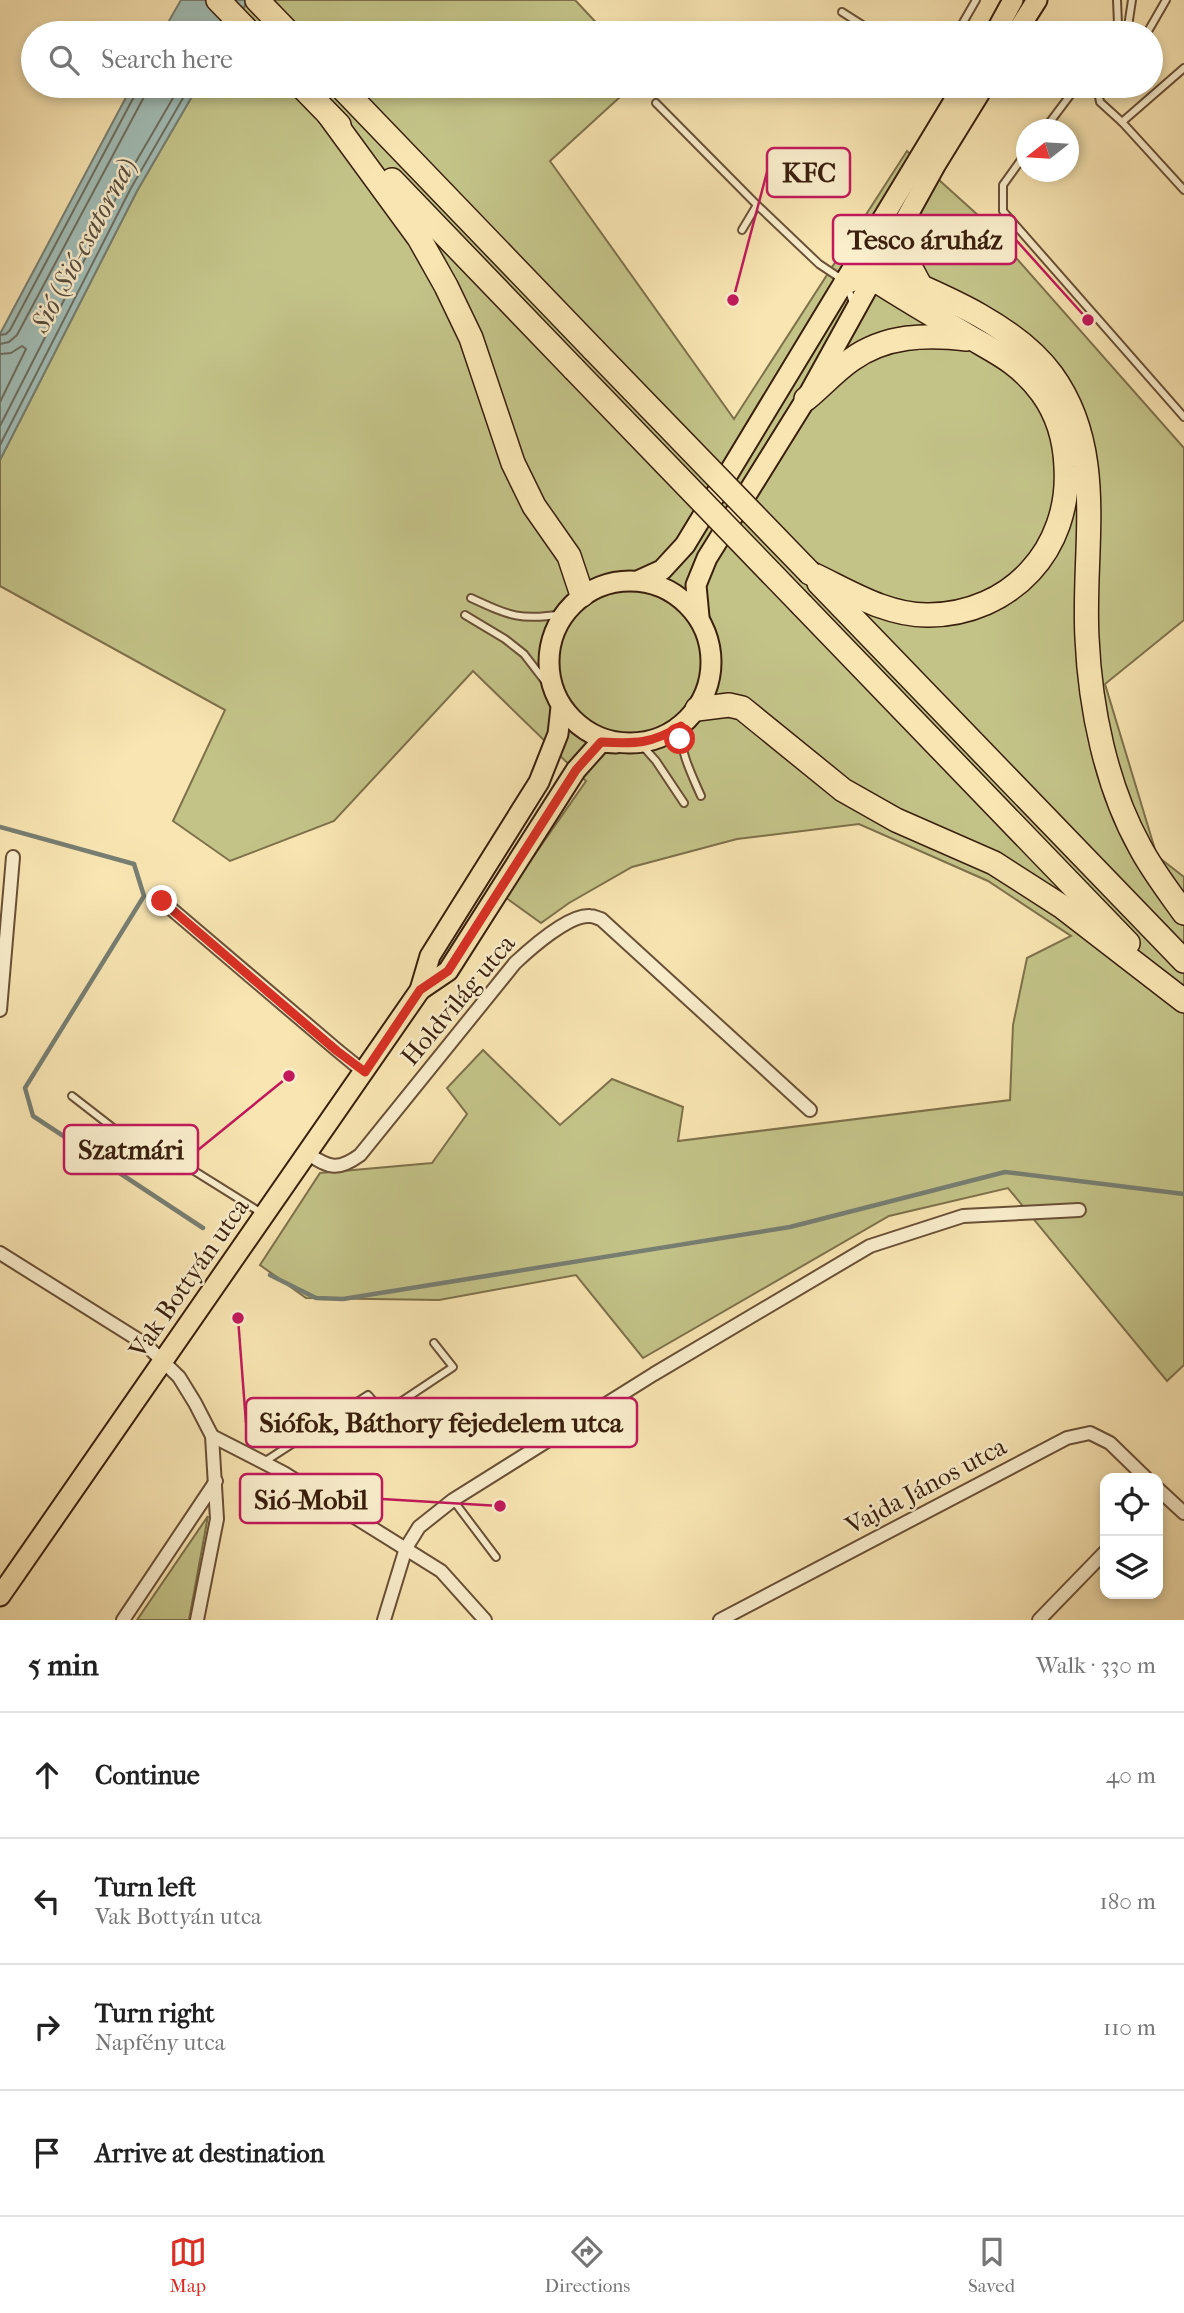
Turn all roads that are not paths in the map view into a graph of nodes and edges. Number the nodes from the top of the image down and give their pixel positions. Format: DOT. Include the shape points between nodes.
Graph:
graph roads {
  1 [pos="218,0"];
  2 [pos="257,0"];
  3 [pos="976,0"];
  4 [pos="1013,0"];
  5 [pos="1037,0"];
  6 [pos="1118,0"];
  7 [pos="1132,0"];
  8 [pos="1166,0"];
  9 [pos="842,12"];
  10 [pos="238,21"];
  11 [pos="277,21"];
  12 [pos="856,21"];
  13 [pos="964,21"];
  14 [pos="1002,21"];
  15 [pos="1024,21"];
  16 [pos="1118,21"];
  17 [pos="1130,21"];
  18 [pos="1154,21"];
  19 [pos="1184,68"];
  20 [pos="1163,87"];
  21 [pos="313,98"];
  22 [pos="353,98"];
  23 [pos="963,98"];
  24 [pos="964,98"];
  25 [pos="1068,98"];
  26 [pos="1099,98"];
  27 [pos="1150,98"];
  28 [pos="656,103"];
  29 [pos="329,114"];
  30 [pos="1052,119"];
  31 [pos="1122,122"];
  32 [pos="1016,168"];
  33 [pos="1184,190"];
  34 [pos="757,205"];
  35 [pos="742,229"];
  36 [pos="899,233"];
  37 [pos="871,267"];
  38 [pos="846,282"];
  39 [pos="921,287"];
  40 [pos="855,308"];
  41 [pos="973,339"];
  42 [pos="806,399"];
  43 [pos="1184,417"];
  44 [pos="810,573"];
  45 [pos="640,580"];
  46 [pos="582,595"];
  47 [pos="471,598"];
  48 [pos="563,614"];
  49 [pos="465,615"];
  50 [pos="699,617"];
  51 [pos="558,700"];
  52 [pos="689,717"];
  53 [pos="617,743"];
  54 [pos="640,743"];
  55 [pos="701,796"];
  56 [pos="684,803"];
  57 [pos="13,857"];
  58 [pos="162,901"];
  59 [pos="1184,913"];
  60 [pos="1184,961"];
  61 [pos="420,990"];
  62 [pos="1184,1001"];
  63 [pos="0,1010"];
  64 [pos="365,1072"];
  65 [pos="72,1096"];
  66 [pos="810,1110"];
  67 [pos="308,1154"];
  68 [pos="1079,1210"];
  69 [pos="265,1215"];
  70 [pos="0,1253"];
  71 [pos="434,1343"];
  72 [pos="163,1362"];
  73 [pos="212,1436"];
  74 [pos="264,1462"];
  75 [pos="1141,1473"];
  76 [pos="216,1480"];
  77 [pos="1163,1497"];
  78 [pos="453,1500"];
  79 [pos="1184,1513"];
  80 [pos="406,1548"];
  81 [pos="496,1557"];
  82 [pos="1100,1557"];
  83 [pos="0,1596"];
  84 [pos="123,1620"];
  85 [pos="197,1620"];
  86 [pos="384,1620"];
  87 [pos="485,1620"];
  88 [pos="720,1620"];
  89 [pos="1039,1620"];
  1 -- 10 [label="highway"];
  2 -- 11 [label="highway"];
  3 -- 13 [label="lane"];
  4 -- 14 [label="main road"];
  5 -- 15 [label="main road"];
  6 -- 16 [label="lane"];
  7 -- 17 [label="lane"];
  8 -- 18 [label="lane"];
  9 -- 12 [label="lane"];
  19 -- 20 [label="lane"];
  21 -- 29 [label="highway"];
  22 -- 44 [label="highway, bridge"];
  23 -- 37 [label="main road"];
  24 -- 36 [label="main road"];
  25 -- 30 [label="lane"];
  26 -- 31 [label="lane"];
  27 -- 31 [label="lane"];
  28 -- 34 [label="lane"];
  29 -- 46 [label="highway" via="419,238 446,286 471,338 513,463 534,506 569,556"];
  29 -- 62 [label="highway, bridge"];
  31 -- 33 [label="lane"];
  32 -- 43 [label="lane" via="1003,185 1003,211"];
  34 -- 35 [label="lane"];
  34 -- 38 [label="lane" via="823,268"];
  36 -- 37 [label="main road"];
  36 -- 39 [label="highway"];
  37 -- 38 [label="highway"];
  37 -- 39 [label="highway"];
  37 -- 40 [label="main road"];
  37 -- 41 [label="highway"];
  38 -- 40 [label="lane"];
  38 -- 45 [label="main road" via="685,545 662,570"];
  39 -- 59 [label="highway" via="981,316 1032,354 1066,396 1080,429 1089,501 1087,636 1099,735 1119,800 1140,847"];
  40 -- 42 [label="main road"];
  41 -- 42 [label="highway" via="918,336 891,341 851,360"];
  41 -- 44 [label="highway" via="1012,360 1044,395 1059,423 1068,486 1064,513 1045,552 1015,586 981,605 948,614 878,606"];
  42 -- 50 [label="main road" via="707,558 696,585"];
  44 -- 60 [label="highway"];
  45 -- 46 [label="main road" via="600,585"];
  45 -- 50 [label="main road" via="667,589"];
  46 -- 48 [label="main road"];
  47 -- 48 [label="lane" via="521,618"];
  48 -- 51 [label="main road" via="551,639 548,666"];
  49 -- 51 [label="lane" via="524,654"];
  50 -- 52 [label="main road" via="709,639 712,663 708,687"];
  51 -- 53 [label="main road" via="576,724"];
  51 -- 61 [label="main road, Vak Bottyán utca" via="558,734 539,782 429,956"];
  52 -- 54 [label="main road" via="662,737"];
  52 -- 55 [label="lane" via="680,739"];
  52 -- 62 [label="highway" via="729,705 742,708 843,790 896,820 994,863 1061,906"];
  53 -- 54 [label="main road"];
  53 -- 61 [label="main road, Vak Bottyán utca" via="601,742 576,770 448,971"];
  54 -- 56 [label="lane"];
  57 -- 63 [label="street"];
  58 -- 64 [label="street"];
  61 -- 64 [label="main road, Vak Bottyán utca"];
  64 -- 67 [label="main road, Vak Bottyán utca"];
  65 -- 69 [label="lane" via="148,1155 164,1153"];
  66 -- 67 [label="street, Holdvilág utca" via="601,919 589,915 538,942 515,963 360,1155 334,1167"];
  67 -- 69 [label="main road, Vak Bottyán utca"];
  68 -- 78 [label="street" via="963,1216 870,1246"];
  69 -- 72 [label="main road, Vak Bottyán utca"];
  70 -- 72 [label="street" via="145,1344"];
  71 -- 74 [label="lane" via="453,1367 384,1413 369,1395"];
  72 -- 73 [label="street" via="179,1377"];
  72 -- 83 [label="main road, Vak Bottyán utca"];
  73 -- 74 [label="street"];
  73 -- 76 [label="street"];
  74 -- 80 [label="street"];
  75 -- 88 [label="street, Vajda János utca" via="1110,1443 1090,1433 1067,1438"];
  76 -- 84 [label="street"];
  76 -- 85 [label="street" via="217,1519"];
  77 -- 79 [label="street"];
  78 -- 80 [label="street" via="419,1527"];
  78 -- 81 [label="lane"];
  80 -- 86 [label="street"];
  80 -- 87 [label="street" via="441,1571"];
  82 -- 89 [label="street"];
}
